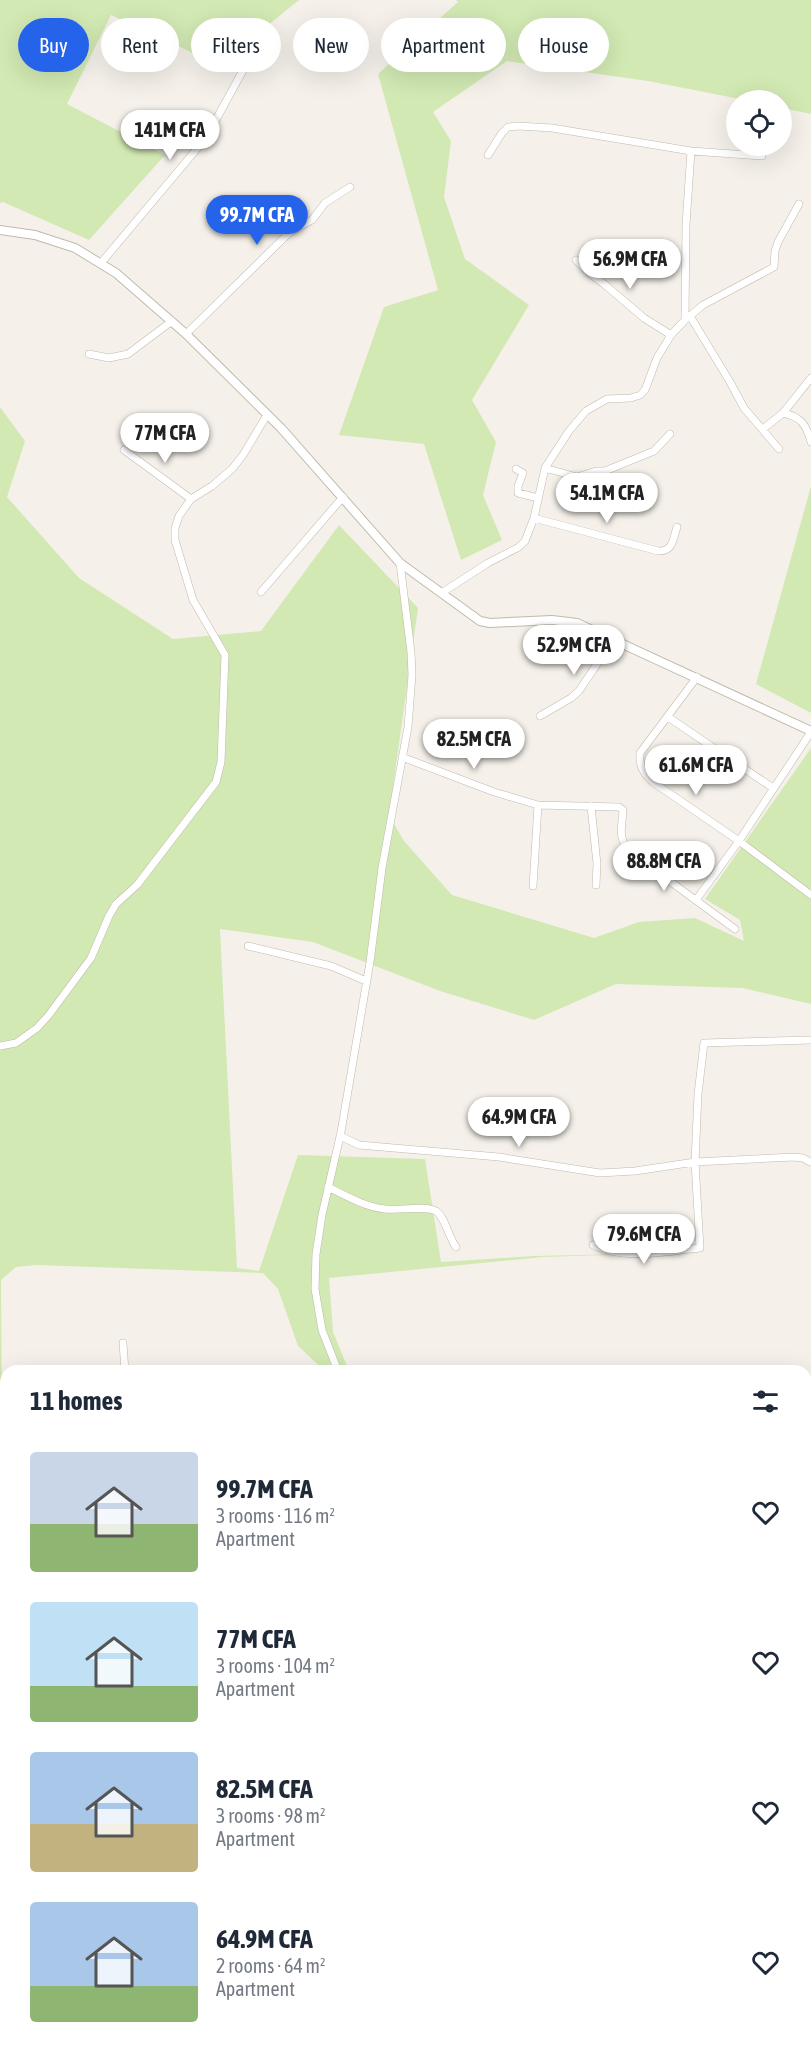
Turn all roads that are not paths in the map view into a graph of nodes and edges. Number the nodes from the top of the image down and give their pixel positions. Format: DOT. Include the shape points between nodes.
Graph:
graph roads {
  1 [pos="242,72"];
  2 [pos="691,151"];
  3 [pos="726,153"];
  4 [pos="488,155"];
  5 [pos="350,187"];
  6 [pos="798,204"];
  7 [pos="0,230"];
  8 [pos="576,260"];
  9 [pos="100,263"];
  10 [pos="687,318"];
  11 [pos="172,321"];
  12 [pos="186,334"];
  13 [pos="671,335"];
  14 [pos="89,354"];
  15 [pos="811,378"];
  16 [pos="783,412"];
  17 [pos="267,415"];
  18 [pos="763,429"];
  19 [pos="670,434"];
  20 [pos="811,442"];
  21 [pos="779,449"];
  22 [pos="124,450"];
  23 [pos="545,468"];
  24 [pos="516,469"];
  25 [pos="343,497"];
  26 [pos="538,498"];
  27 [pos="191,499"];
  28 [pos="534,518"];
  29 [pos="677,527"];
  30 [pos="400,563"];
  31 [pos="261,592"];
  32 [pos="443,592"];
  33 [pos="613,640"];
  34 [pos="697,677"];
  35 [pos="540,716"];
  36 [pos="668,717"];
  37 [pos="811,732"];
  38 [pos="402,758"];
  39 [pos="772,788"];
  40 [pos="538,805"];
  41 [pos="591,806"];
  42 [pos="739,841"];
  43 [pos="596,885"];
  44 [pos="533,886"];
  45 [pos="811,895"];
  46 [pos="696,900"];
  47 [pos="735,929"];
  48 [pos="248,946"];
  49 [pos="366,981"];
  50 [pos="811,1040"];
  51 [pos="0,1046"];
  52 [pos="340,1136"];
  53 [pos="695,1162"];
  54 [pos="810,1162"];
  55 [pos="328,1187"];
  56 [pos="593,1245"];
  57 [pos="456,1247"];
  58 [pos="123,1343"];
  59 [pos="125,1365"];
  60 [pos="336,1365"];
  1 -- 9 [label="street" via="206,138"];
  2 -- 3 [label="street"];
  2 -- 4 [label="street" via="518,126 508,127"];
  2 -- 10 [label="street" via="686,225"];
  5 -- 12 [label="street" via="325,203 312,220 290,232"];
  6 -- 10 [label="street" via="778,242 774,267 702,305"];
  7 -- 9 [label="street" via="56,241"];
  8 -- 13 [label="street" via="644,318"];
  9 -- 11 [label="street"];
  10 -- 13 [label="street"];
  10 -- 18 [label="street" via="744,408"];
  11 -- 12 [label="street"];
  11 -- 14 [label="street" via="128,354 109,358"];
  12 -- 17 [label="street"];
  13 -- 23 [label="street" via="645,390 631,398 607,399 586,411"];
  15 -- 16 [label="street"];
  16 -- 18 [label="street"];
  16 -- 20 [label="street" via="801,418"];
  17 -- 25 [label="street"];
  17 -- 27 [label="street" via="232,469"];
  18 -- 21 [label="street"];
  19 -- 23 [label="street" via="654,451 605,471 577,477"];
  22 -- 27 [label="street"];
  23 -- 26 [label="street"];
  24 -- 26 [label="street" via="523,473 518,493"];
  25 -- 30 [label="street"];
  25 -- 31 [label="street"];
  26 -- 28 [label="street"];
  27 -- 51 [label="street" via="179,516 175,540 193,600 221,645 225,660 221,762 216,782 137,885 116,904 92,958 48,1016 16,1043"];
  28 -- 29 [label="street" via="658,551 668,550"];
  28 -- 32 [label="street" via="519,547"];
  30 -- 32 [label="street"];
  30 -- 38 [label="street" via="412,675"];
  32 -- 33 [label="street" via="480,621 566,620"];
  33 -- 34 [label="street"];
  33 -- 35 [label="street" via="579,690"];
  34 -- 36 [label="street"];
  34 -- 37 [label="street"];
  36 -- 39 [label="street"];
  36 -- 42 [label="street" via="640,753 639,764 645,775"];
  37 -- 39 [label="street"];
  38 -- 40 [label="street"];
  38 -- 49 [label="street"];
  39 -- 42 [label="street"];
  40 -- 41 [label="street"];
  40 -- 44 [label="street"];
  41 -- 43 [label="street"];
  41 -- 46 [label="street" via="620,807 621,835 630,852"];
  42 -- 45 [label="street"];
  42 -- 46 [label="street"];
  46 -- 47 [label="street"];
  48 -- 49 [label="street" via="331,966"];
  49 -- 52 [label="street"];
  50 -- 53 [label="street" via="704,1043"];
  52 -- 53 [label="street" via="359,1145 499,1157 600,1173"];
  52 -- 55 [label="street"];
  53 -- 54 [label="street" via="794,1157"];
  53 -- 56 [label="street" via="700,1248 624,1254"];
  55 -- 57 [label="street" via="377,1208 437,1212"];
  55 -- 60 [label="street" via="316,1254 315,1288 322,1329"];
  58 -- 59 [label="street"];
}
